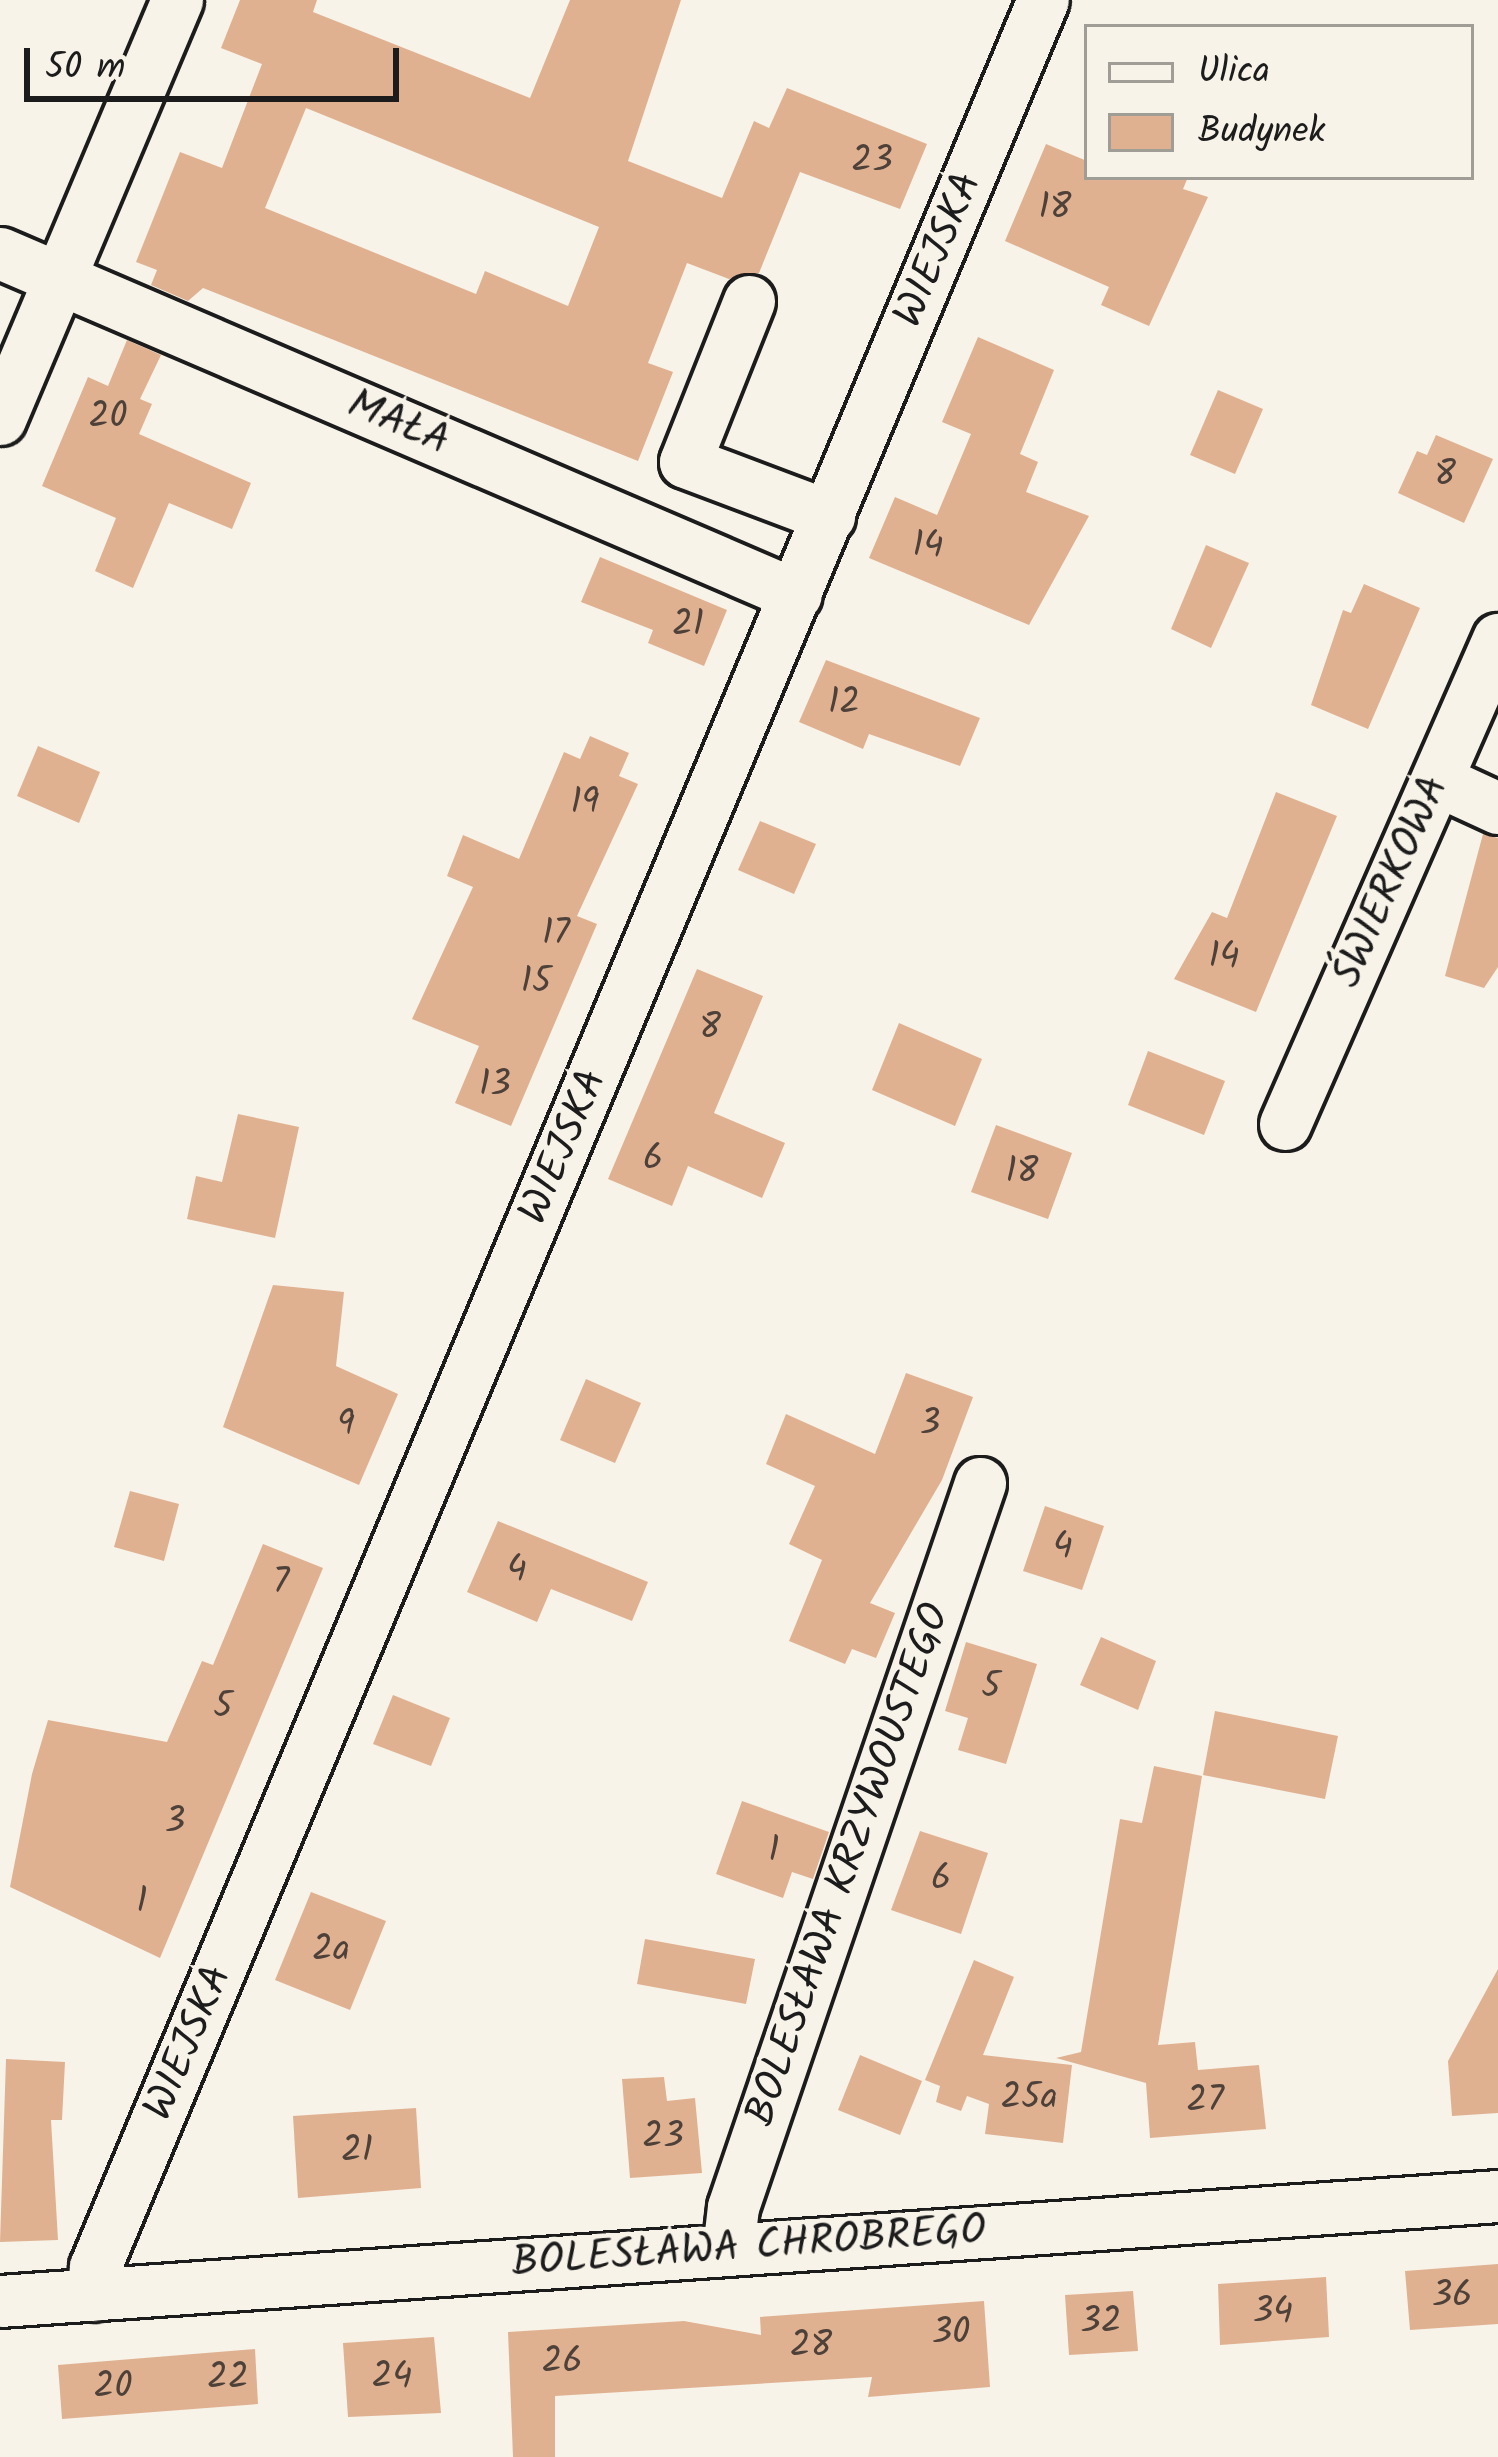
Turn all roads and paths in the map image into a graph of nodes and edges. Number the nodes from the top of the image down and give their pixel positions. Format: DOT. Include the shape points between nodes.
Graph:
graph roads {
  1 [pos="177,0"];
  2 [pos="1043,0"];
  3 [pos="0,253"];
  4 [pos="60,278"];
  5 [pos="749,301"];
  6 [pos="0,419"];
  7 [pos="829,516"];
  8 [pos="796,595"];
  9 [pos="1498,639"];
  10 [pos="1437,780"];
  11 [pos="1498,808"];
  12 [pos="1285,1124"];
  13 [pos="980,1483"];
  14 [pos="1498,2196"];
  15 [pos="728,2250"];
  16 [pos="93,2295"];
  17 [pos="0,2301"];
  1 -- 4 [label="street"];
  2 -- 7 [label="street, WIEJSKA"];
  3 -- 4 [label="street, MAŁA"];
  4 -- 6 [label="street"];
  4 -- 8 [label="street, MAŁA"];
  5 -- 7 [label="street" via="685,462"];
  7 -- 8 [label="street, WIEJSKA"];
  8 -- 16 [label="street, WIEJSKA" via="95,2266"];
  9 -- 10 [label="street, ŚWIERKOWA"];
  10 -- 11 [label="street"];
  10 -- 12 [label="street, ŚWIERKOWA"];
  13 -- 15 [label="street, BOLESŁAWA KRZYWOUSTEGO" via="733,2207"];
  14 -- 15 [label="street, BOLESŁAWA CHROBREGO"];
  15 -- 16 [label="street, BOLESŁAWA CHROBREGO"];
  16 -- 17 [label="street, BOLESŁAWA CHROBREGO"];
}
